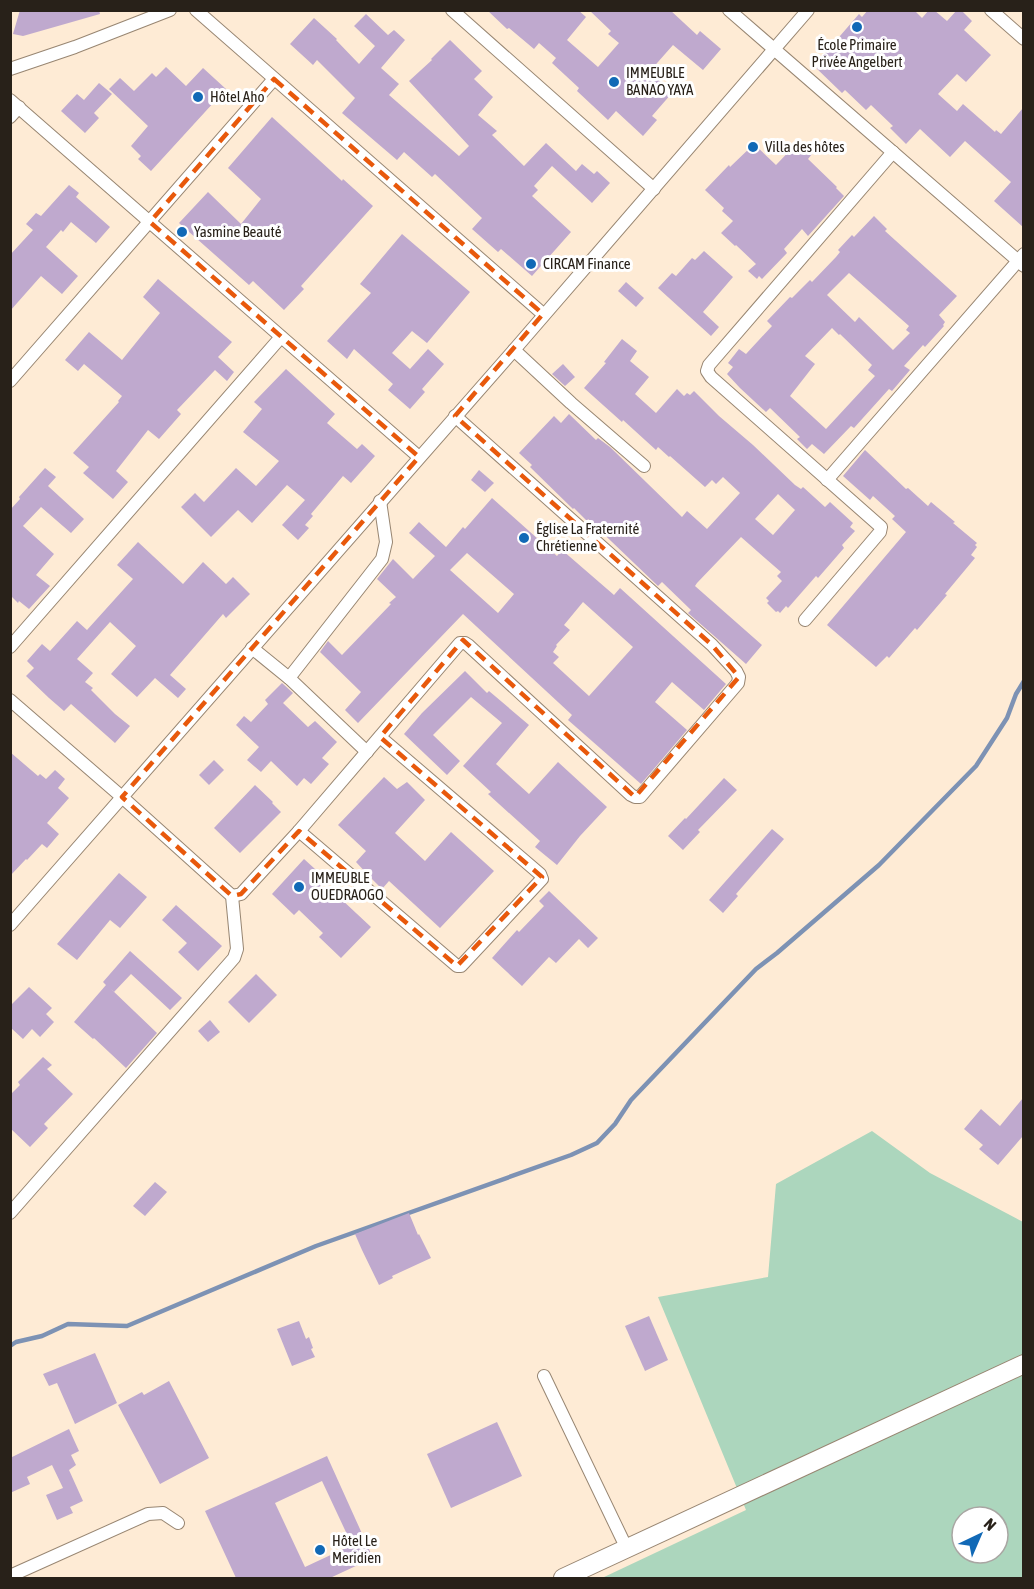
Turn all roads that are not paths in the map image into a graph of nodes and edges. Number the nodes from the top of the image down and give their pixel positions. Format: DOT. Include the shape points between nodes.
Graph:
graph roads {
  1 [pos="170,10"];
  2 [pos="196,10"];
  3 [pos="452,10"];
  4 [pos="729,10"];
  5 [pos="808,10"];
  6 [pos="991,10"];
  7 [pos="1023,39"];
  8 [pos="774,49"];
  9 [pos="10,69"];
  10 [pos="274,79"];
  11 [pos="13,108"];
  12 [pos="893,152"];
  13 [pos="654,189"];
  14 [pos="150,222"];
  15 [pos="1021,260"];
  16 [pos="543,314"];
  17 [pos="281,337"];
  18 [pos="514,350"];
  19 [pos="10,381"];
  20 [pos="455,416"];
  21 [pos="419,457"];
  22 [pos="644,466"];
  23 [pos="827,480"];
  24 [pos="380,501"];
  25 [pos="805,620"];
  26 [pos="10,647"];
  27 [pos="252,648"];
  28 [pos="289,678"];
  29 [pos="10,700"];
  30 [pos="380,737"];
  31 [pos="367,752"];
  32 [pos="122,797"];
  33 [pos="299,831"];
  34 [pos="232,896"];
  35 [pos="10,925"];
  36 [pos="10,1213"];
  37 [pos="1023,1364"];
  38 [pos="544,1376"];
  39 [pos="178,1523"];
  40 [pos="627,1549"];
  41 [pos="10,1576"];
  42 [pos="563,1578"];
  1 -- 9 [label="street"];
  2 -- 10 [label="street"];
  3 -- 13 [label="street"];
  4 -- 8 [label="street"];
  5 -- 8 [label="street"];
  6 -- 7 [label="street"];
  8 -- 12 [label="street"];
  8 -- 13 [label="street"];
  10 -- 14 [label="street"];
  10 -- 16 [label="street"];
  11 -- 14 [label="street"];
  12 -- 15 [label="street"];
  12 -- 23 [label="street" via="707,370"];
  13 -- 16 [label="street"];
  14 -- 17 [label="street"];
  14 -- 19 [label="street"];
  15 -- 23 [label="street"];
  16 -- 18 [label="street"];
  17 -- 21 [label="street"];
  17 -- 26 [label="street"];
  18 -- 20 [label="street"];
  18 -- 22 [label="street"];
  20 -- 21 [label="street"];
  20 -- 30 [label="street" via="712,645 736,671 738,682 640,797 632,795 465,643 460,644"];
  21 -- 24 [label="street"];
  23 -- 25 [label="street" via="877,524 880,532"];
  24 -- 27 [label="street"];
  24 -- 28 [label="street" via="386,542 382,559"];
  27 -- 28 [label="street"];
  27 -- 32 [label="street"];
  28 -- 31 [label="street"];
  29 -- 32 [label="street"];
  30 -- 31 [label="street"];
  30 -- 33 [label="street" via="542,879 457,966"];
  31 -- 33 [label="street"];
  32 -- 34 [label="street"];
  32 -- 35 [label="street"];
  33 -- 34 [label="street" via="241,894"];
  34 -- 36 [label="street" via="237,949 234,958"];
  37 -- 40 [label="street"];
  38 -- 40 [label="street"];
  39 -- 41 [label="street" via="163,1513 147,1514"];
  40 -- 42 [label="street"];
}
